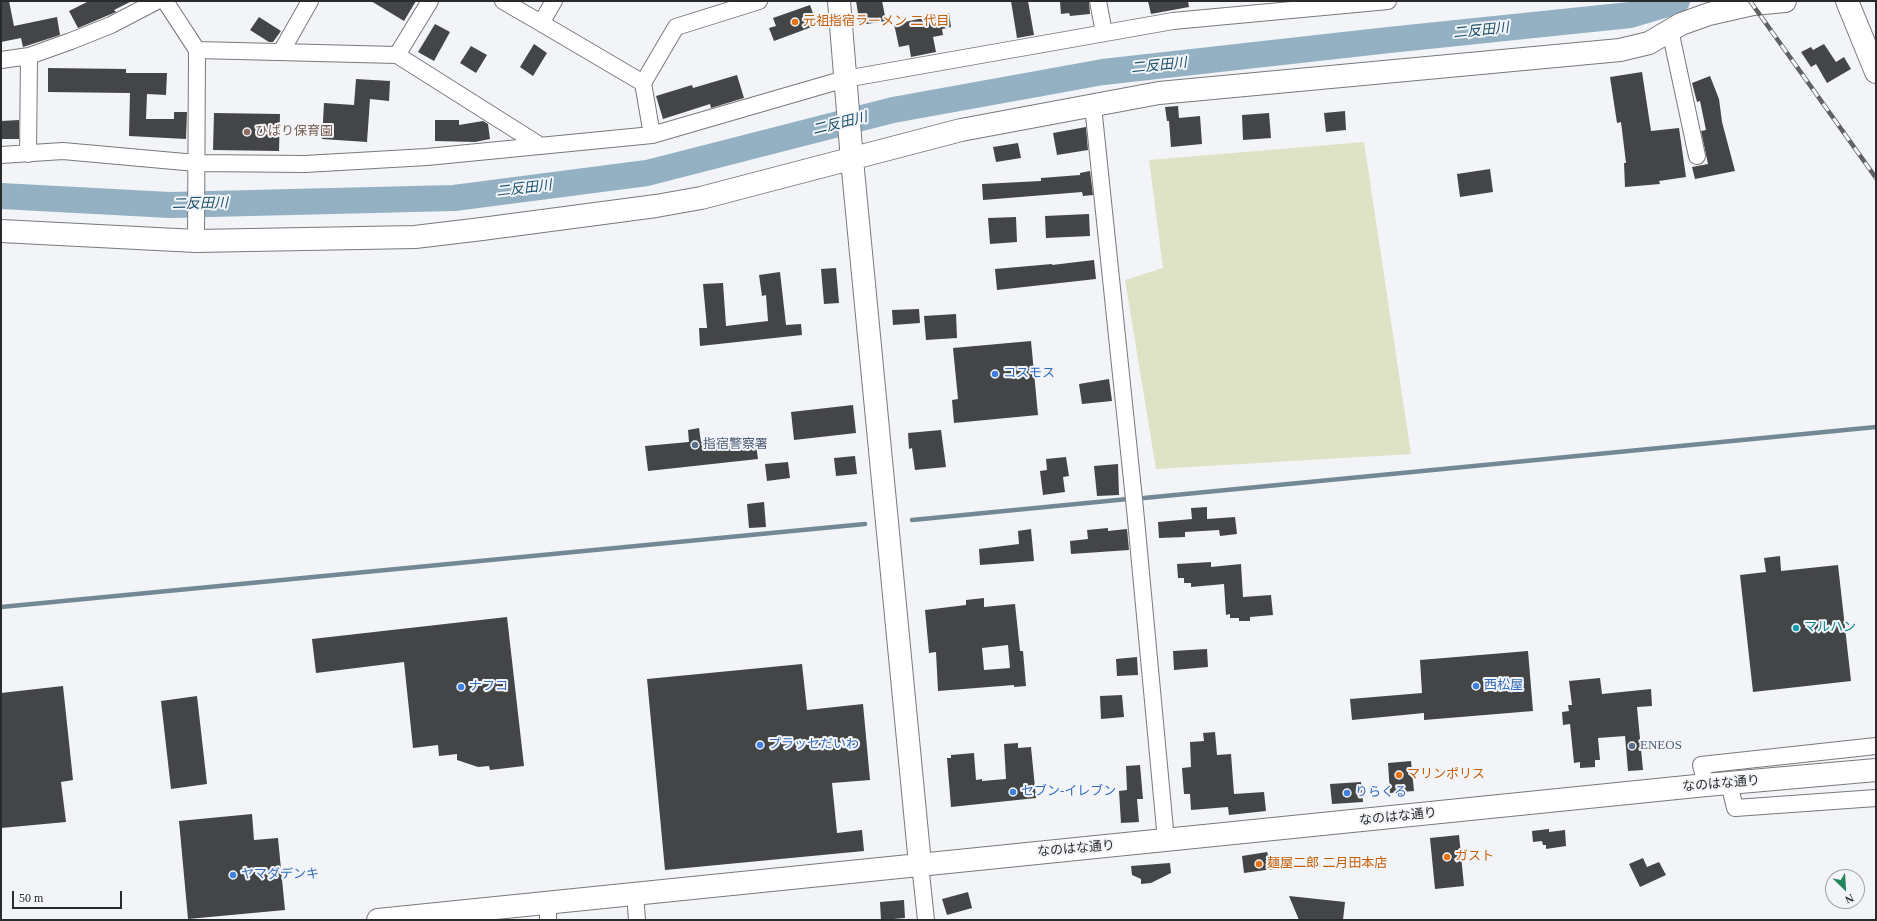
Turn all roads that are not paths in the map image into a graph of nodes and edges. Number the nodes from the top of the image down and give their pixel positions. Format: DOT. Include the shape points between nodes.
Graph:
graph roads {
  1 [pos="157,1"];
  2 [pos="165,1"];
  3 [pos="310,1"];
  4 [pos="430,1"];
  5 [pos="503,1"];
  6 [pos="554,1"];
  7 [pos="759,1"];
  8 [pos="838,1"];
  9 [pos="1098,1"];
  10 [pos="1244,1"];
  11 [pos="1388,1"];
  12 [pos="1785,1"];
  13 [pos="1847,1"];
  14 [pos="1351,3"];
  15 [pos="1236,15"];
  16 [pos="541,23"];
  17 [pos="1670,30"];
  18 [pos="1104,33"];
  19 [pos="197,50"];
  20 [pos="281,52"];
  21 [pos="398,55"];
  22 [pos="29,56"];
  23 [pos="1,60"];
  24 [pos="1876,72"];
  25 [pos="643,83"];
  26 [pos="846,86"];
  27 [pos="1093,106"];
  28 [pos="652,135"];
  29 [pos="541,146"];
  30 [pos="28,154"];
  31 [pos="1,155"];
  32 [pos="1697,156"];
  33 [pos="852,160"];
  34 [pos="196,163"];
  35 [pos="1,231"];
  36 [pos="196,241"];
  37 [pos="1876,746"];
  38 [pos="1876,770"];
  39 [pos="1729,783"];
  40 [pos="1706,785"];
  41 [pos="1876,798"];
  42 [pos="1166,840"];
  43 [pos="920,864"];
  44 [pos="635,894"];
  45 [pos="548,912"];
  46 [pos="378,920"];
  47 [pos="637,920"];
  48 [pos="926,920"];
  1 -- 22 [label="street" via="111,25"];
  2 -- 19 [label="street"];
  3 -- 20 [label="street"];
  4 -- 21 [label="street"];
  5 -- 16 [label="street"];
  6 -- 16 [label="street"];
  7 -- 25 [label="street" via="676,27"];
  8 -- 26 [label="main road"];
  9 -- 18 [label="street"];
  10 -- 15 [label="street"];
  11 -- 14 [label="street"];
  12 -- 17 [label="main road" via="1753,4 1709,14"];
  13 -- 24 [label="main road"];
  14 -- 15 [label="street"];
  15 -- 18 [label="street" via="1173,21"];
  16 -- 25 [label="street"];
  17 -- 27 [label="main road" via="1649,42 1620,50 1159,93"];
  17 -- 32 [label="street"];
  18 -- 26 [label="street"];
  19 -- 20 [label="street"];
  19 -- 34 [label="street"];
  20 -- 21 [label="street"];
  21 -- 29 [label="street"];
  22 -- 23 [label="street"];
  22 -- 30 [label="street"];
  25 -- 28 [label="street"];
  26 -- 28 [label="street"];
  26 -- 33 [label="main road"];
  27 -- 33 [label="main road" via="962,130"];
  27 -- 42 [label="street"];
  28 -- 29 [label="street"];
  29 -- 34 [label="street" via="428,157 305,164"];
  30 -- 31 [label="street"];
  30 -- 34 [label="street" via="63,151"];
  33 -- 36 [label="main road" via="701,198 482,229 415,237"];
  33 -- 43 [label="main road"];
  34 -- 36 [label="street"];
  35 -- 36 [label="main road"];
  37 -- 40 [label="street" via="1701,766"];
  38 -- 39 [label="main road, なのはな通り"];
  39 -- 40 [label="main road, なのはな通り"];
  39 -- 41 [label="street" via="1735,808"];
  40 -- 42 [label="main road, なのはな通り"];
  42 -- 43 [label="main road, なのはな通り"];
  43 -- 44 [label="main road, なのはな通り"];
  43 -- 48 [label="street"];
  44 -- 45 [label="main road, なのはな通り"];
  44 -- 47 [label="street"];
  45 -- 46 [label="main road, なのはな通り"];
}
